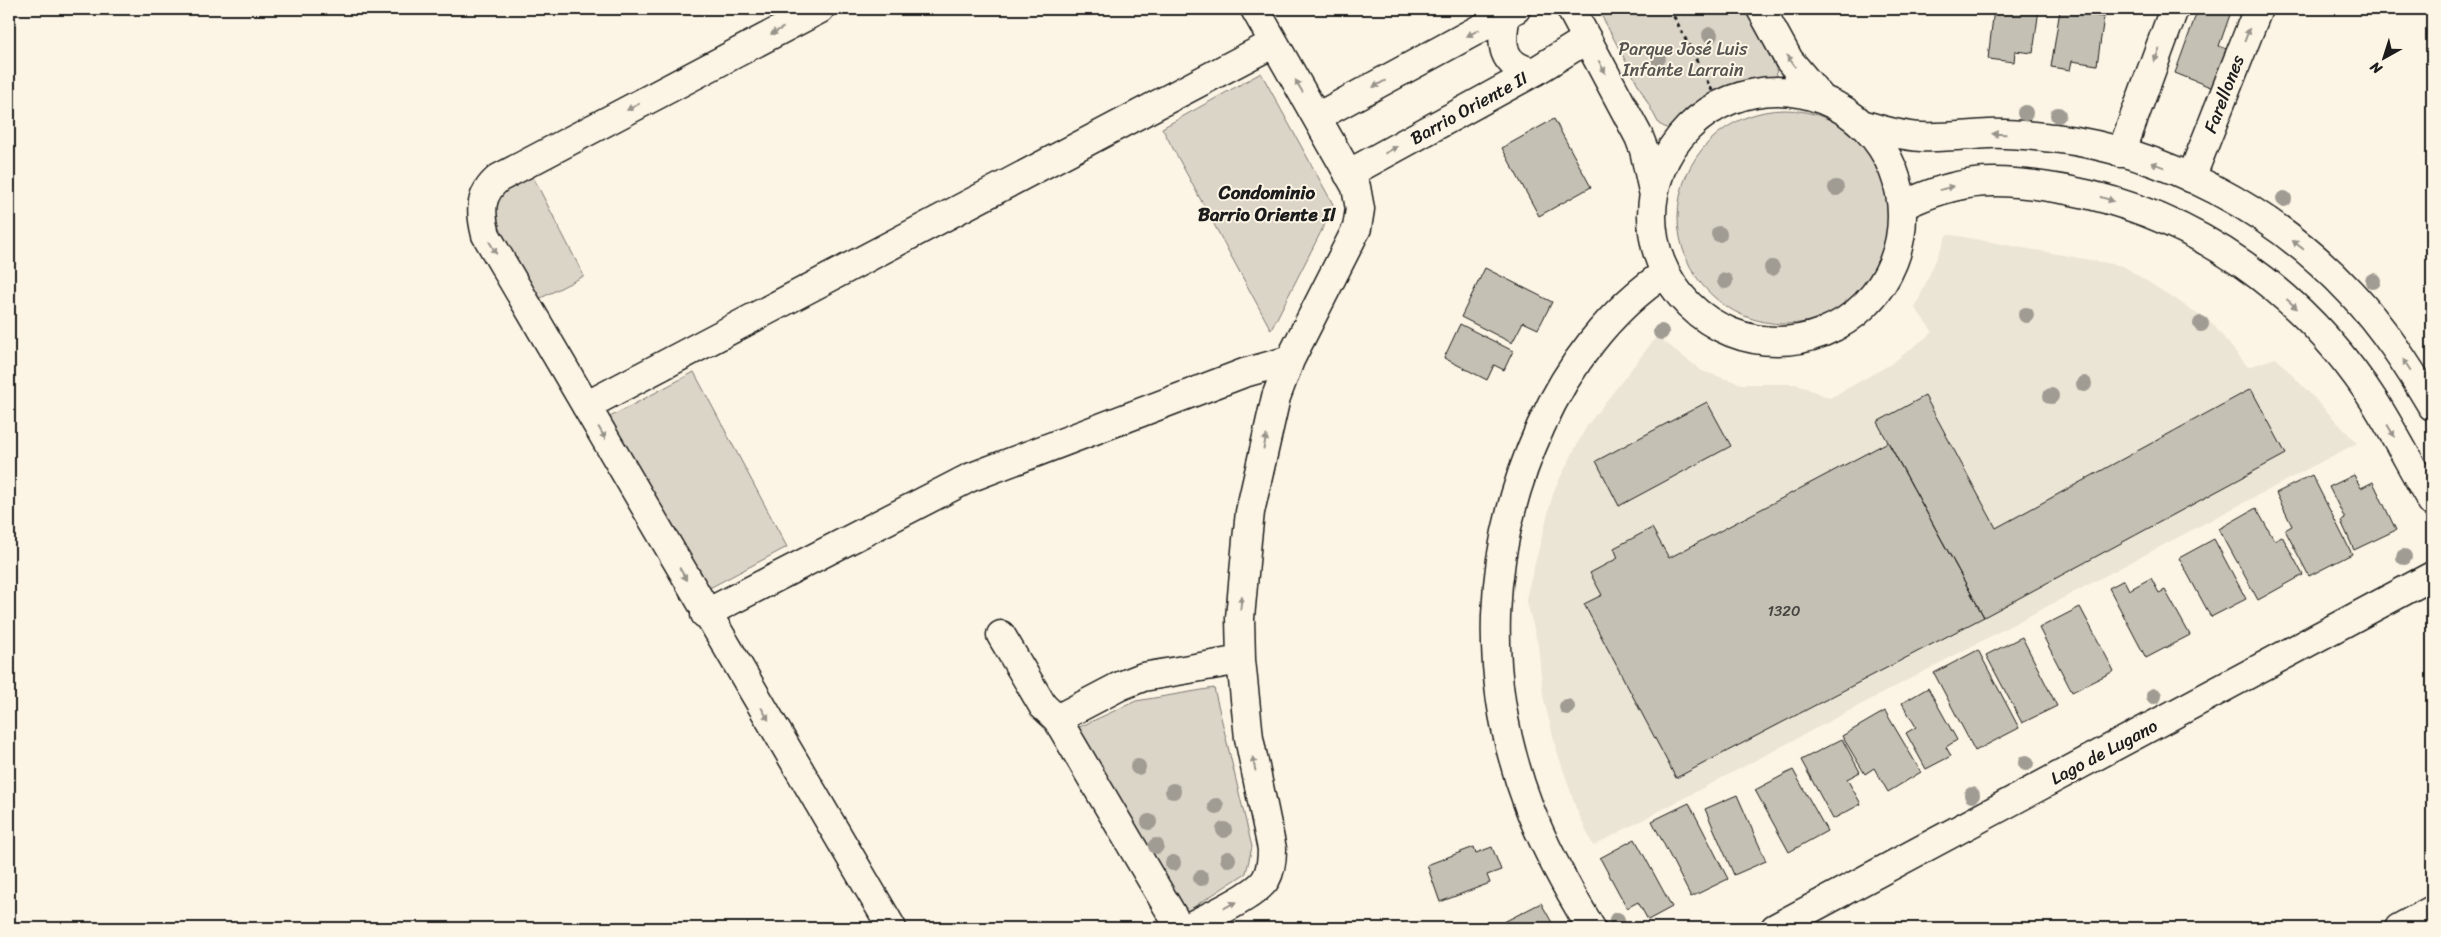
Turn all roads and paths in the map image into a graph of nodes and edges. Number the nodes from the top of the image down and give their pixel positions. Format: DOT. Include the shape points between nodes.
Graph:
graph roads {
  1 [pos="820,9"];
  2 [pos="1255,9"];
  3 [pos="1571,9"];
  4 [pos="1670,9"];
  5 [pos="1761,9"];
  6 [pos="2174,9"];
  7 [pos="2258,9"];
  8 [pos="1511,12"];
  9 [pos="1587,39"];
  10 [pos="1274,43"];
  11 [pos="1534,72"];
  12 [pos="1822,99"];
  13 [pos="1719,104"];
  14 [pos="1317,117"];
  15 [pos="1862,124"];
  16 [pos="2121,153"];
  17 [pos="1348,174"];
  18 [pos="2191,178"];
  19 [pos="1653,193"];
  20 [pos="1902,206"];
  21 [pos="1665,274"];
  22 [pos="1290,360"];
  23 [pos="586,406"];
  24 [pos="2432,406"];
  25 [pos="2432,502"];
  26 [pos="2432,576"];
  27 [pos="705,614"];
  28 [pos="1002,635"];
  29 [pos="1241,660"];
  30 [pos="1057,719"];
  31 [pos="2432,910"];
  32 [pos="892,928"];
  33 [pos="1180,928"];
  34 [pos="1187,928"];
  35 [pos="1591,928"];
  36 [pos="1775,928"];
  37 [pos="2402,928"];
  1 -- 23 [label="street, one-way" via="499,178 486,192 481,214 486,235"];
  2 -- 10 [label="street"];
  3 -- 9 [label="street"];
  4 -- 13 [label="path"];
  12 -- 5 [label="street, one-way" via="1789,60"];
  6 -- 16 [label="street, one-way"];
  18 -- 7 [label="street, Farellones, one-way"];
  8 -- 11 [label="street" via="1502,43 1506,56 1514,65"];
  8 -- 14 [label="street, one-way"];
  9 -- 11 [label="street, Barrio Oriente II"];
  9 -- 19 [label="street, one-way" via="1639,137"];
  14 -- 10 [label="street, one-way"];
  10 -- 23 [label="street"];
  17 -- 11 [label="street, Barrio Oriente II, one-way"];
  12 -- 13 [label="street" via="1770,91 1735,97"];
  12 -- 15 [label="street" via="1837,105"];
  13 -- 19 [label="street" via="1688,126 1676,141 1658,174"];
  14 -- 17 [label="street"];
  16 -- 15 [label="street, one-way" via="2048,138 1992,134 1921,137"];
  15 -- 20 [label="street" via="1890,162"];
  18 -- 16 [label="street, one-way"];
  17 -- 22 [label="street" via="1359,198 1357,228"];
  24 -- 18 [label="street, one-way" via="2398,351 2350,292 2268,222"];
  19 -- 21 [label="street" via="1654,242"];
  20 -- 21 [label="street" via="1897,252 1877,292 1843,323 1808,337 1777,341 1733,333 1693,310"];
  20 -- 25 [label="street, one-way" via="1929,193 1966,183 2026,183 2095,195 2140,208 2225,250 2265,279 2328,341 2376,404"];
  21 -- 35 [label="street" via="1624,304 1567,376 1529,451 1503,535 1498,573 1496,659 1501,702 1517,774 1547,849"];
  22 -- 27 [label="street" via="1244,373 969,478"];
  29 -- 22 [label="street, one-way" via="1240,618 1250,512 1270,420"];
  23 -- 27 [label="street, one-way"];
  26 -- 36 [label="street, Lago de Lugano"];
  27 -- 32 [label="street, one-way"];
  28 -- 30 [label="street" via="1043,706"];
  29 -- 30 [label="street" via="1143,678 1120,686"];
  34 -- 29 [label="street, one-way" via="1261,885 1272,860 1249,738"];
  30 -- 33 [label="street"];
  31 -- 37 [label="street"];
}
